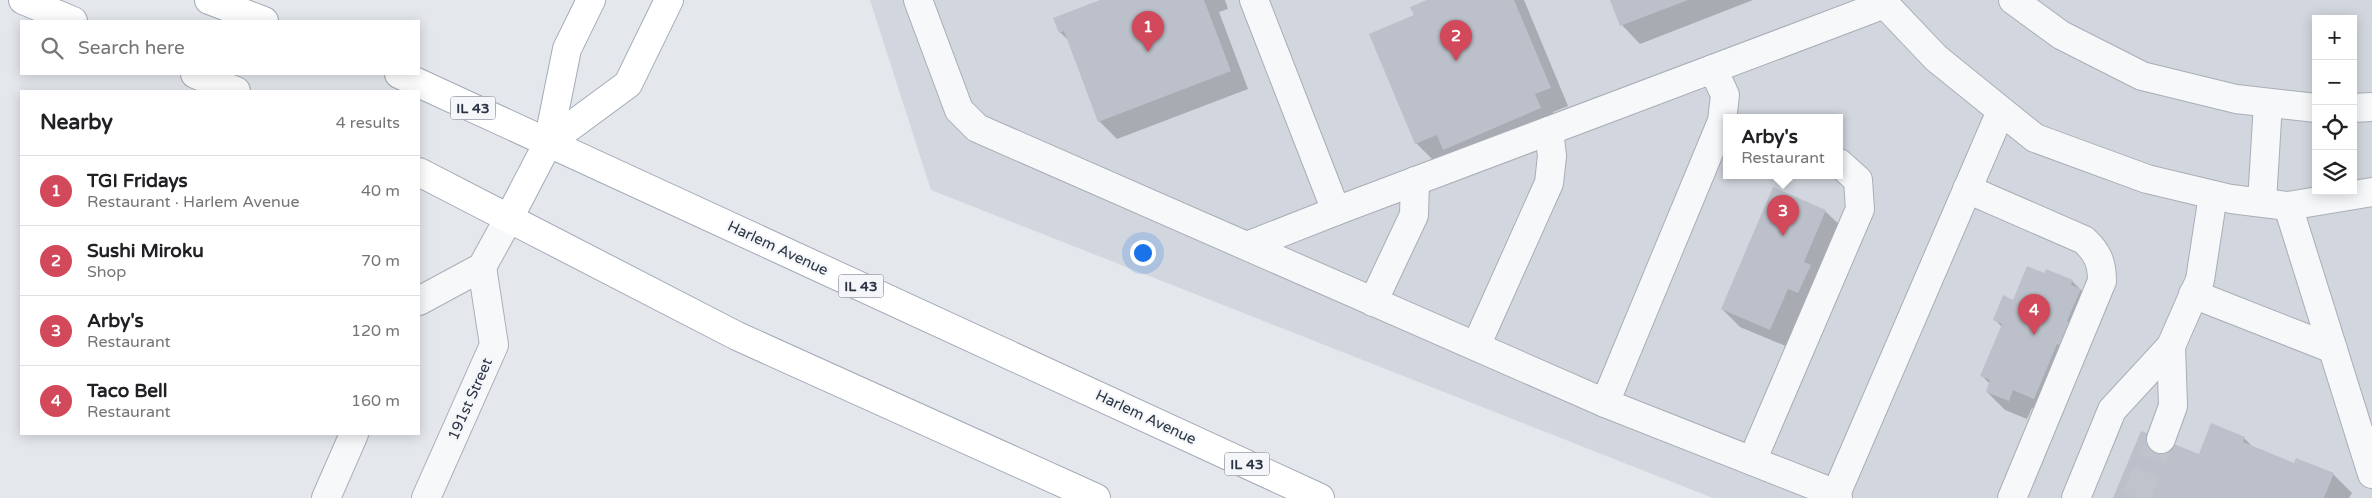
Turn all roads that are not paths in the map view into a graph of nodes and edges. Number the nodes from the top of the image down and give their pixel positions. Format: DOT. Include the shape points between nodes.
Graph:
graph roads {
  1 [pos="23,0"];
  2 [pos="209,0"];
  3 [pos="591,0"];
  4 [pos="670,0"];
  5 [pos="918,0"];
  6 [pos="1254,0"];
  7 [pos="2013,0"];
  8 [pos="1883,2"];
  9 [pos="71,20"];
  10 [pos="261,20"];
  11 [pos="1713,69"];
  12 [pos="197,75"];
  13 [pos="401,75"];
  14 [pos="234,90"];
  15 [pos="2268,103"];
  16 [pos="2372,107"];
  17 [pos="2312,108"];
  18 [pos="2357,108"];
  19 [pos="2001,111"];
  20 [pos="1726,114"];
  21 [pos="1723,120"];
  22 [pos="1549,131"];
  23 [pos="548,143"];
  24 [pos="1848,172"];
  25 [pos="420,173"];
  26 [pos="1415,181"];
  27 [pos="1967,189"];
  28 [pos="2372,192"];
  29 [pos="2213,195"];
  30 [pos="2262,202"];
  31 [pos="2288,206"];
  32 [pos="1336,211"];
  33 [pos="509,218"];
  34 [pos="1247,246"];
  35 [pos="482,267"];
  36 [pos="2193,294"];
  37 [pos="420,300"];
  38 [pos="1373,302"];
  39 [pos="1476,346"];
  40 [pos="2170,346"];
  41 [pos="2333,349"];
  42 [pos="1605,403"];
  43 [pos="354,435"];
  44 [pos="2161,439"];
  45 [pos="1752,461"];
  46 [pos="2372,474"];
  47 [pos="1837,496"];
  48 [pos="326,498"];
  49 [pos="426,498"];
  50 [pos="1096,498"];
  51 [pos="1320,498"];
  52 [pos="2012,498"];
  53 [pos="2076,498"];
  1 -- 9 [label="main road"];
  2 -- 10 [label="main road"];
  3 -- 23 [label="main road" via="567,49"];
  4 -- 23 [label="main road" via="628,84"];
  5 -- 34 [label="street" via="959,110 977,128"];
  6 -- 32 [label="street"];
  7 -- 15 [label="street" via="2061,35 2142,76 2236,100"];
  8 -- 11 [label="street"];
  8 -- 19 [label="street" via="1936,58"];
  11 -- 20 [label="street" via="1724,95"];
  11 -- 22 [label="street"];
  12 -- 14 [label="main road"];
  13 -- 23 [label="main road, Harlem Avenue / IL 43"];
  15 -- 17 [label="street"];
  15 -- 30 [label="street"];
  16 -- 18 [label="street"];
  19 -- 27 [label="street"];
  19 -- 29 [label="street" via="2035,138 2147,180"];
  21 -- 42 [label="street"];
  22 -- 26 [label="street"];
  22 -- 39 [label="street" via="1552,156 1549,183"];
  23 -- 33 [label="main road"];
  23 -- 51 [label="main road, Harlem Avenue / IL 43"];
  24 -- 45 [label="street" via="1860,209"];
  25 -- 33 [label="main road"];
  26 -- 32 [label="street"];
  26 -- 38 [label="street" via="1414,214"];
  27 -- 47 [label="street"];
  27 -- 52 [label="street" via="2084,240 2096,252 2102,265 2102,281"];
  28 -- 31 [label="street"];
  29 -- 30 [label="street"];
  29 -- 36 [label="street" via="2200,280"];
  30 -- 31 [label="street"];
  31 -- 41 [label="street"];
  32 -- 34 [label="street"];
  33 -- 35 [label="street"];
  33 -- 50 [label="main road" via="737,336"];
  34 -- 38 [label="street"];
  35 -- 37 [label="street"];
  35 -- 49 [label="street, 191st Street" via="494,345"];
  36 -- 40 [label="street"];
  36 -- 41 [label="street"];
  38 -- 39 [label="street"];
  39 -- 42 [label="street"];
  40 -- 44 [label="street" via="2174,406"];
  40 -- 53 [label="street" via="2112,410"];
  41 -- 46 [label="street"];
  42 -- 45 [label="street"];
  43 -- 48 [label="street"];
  45 -- 47 [label="street"];
}
